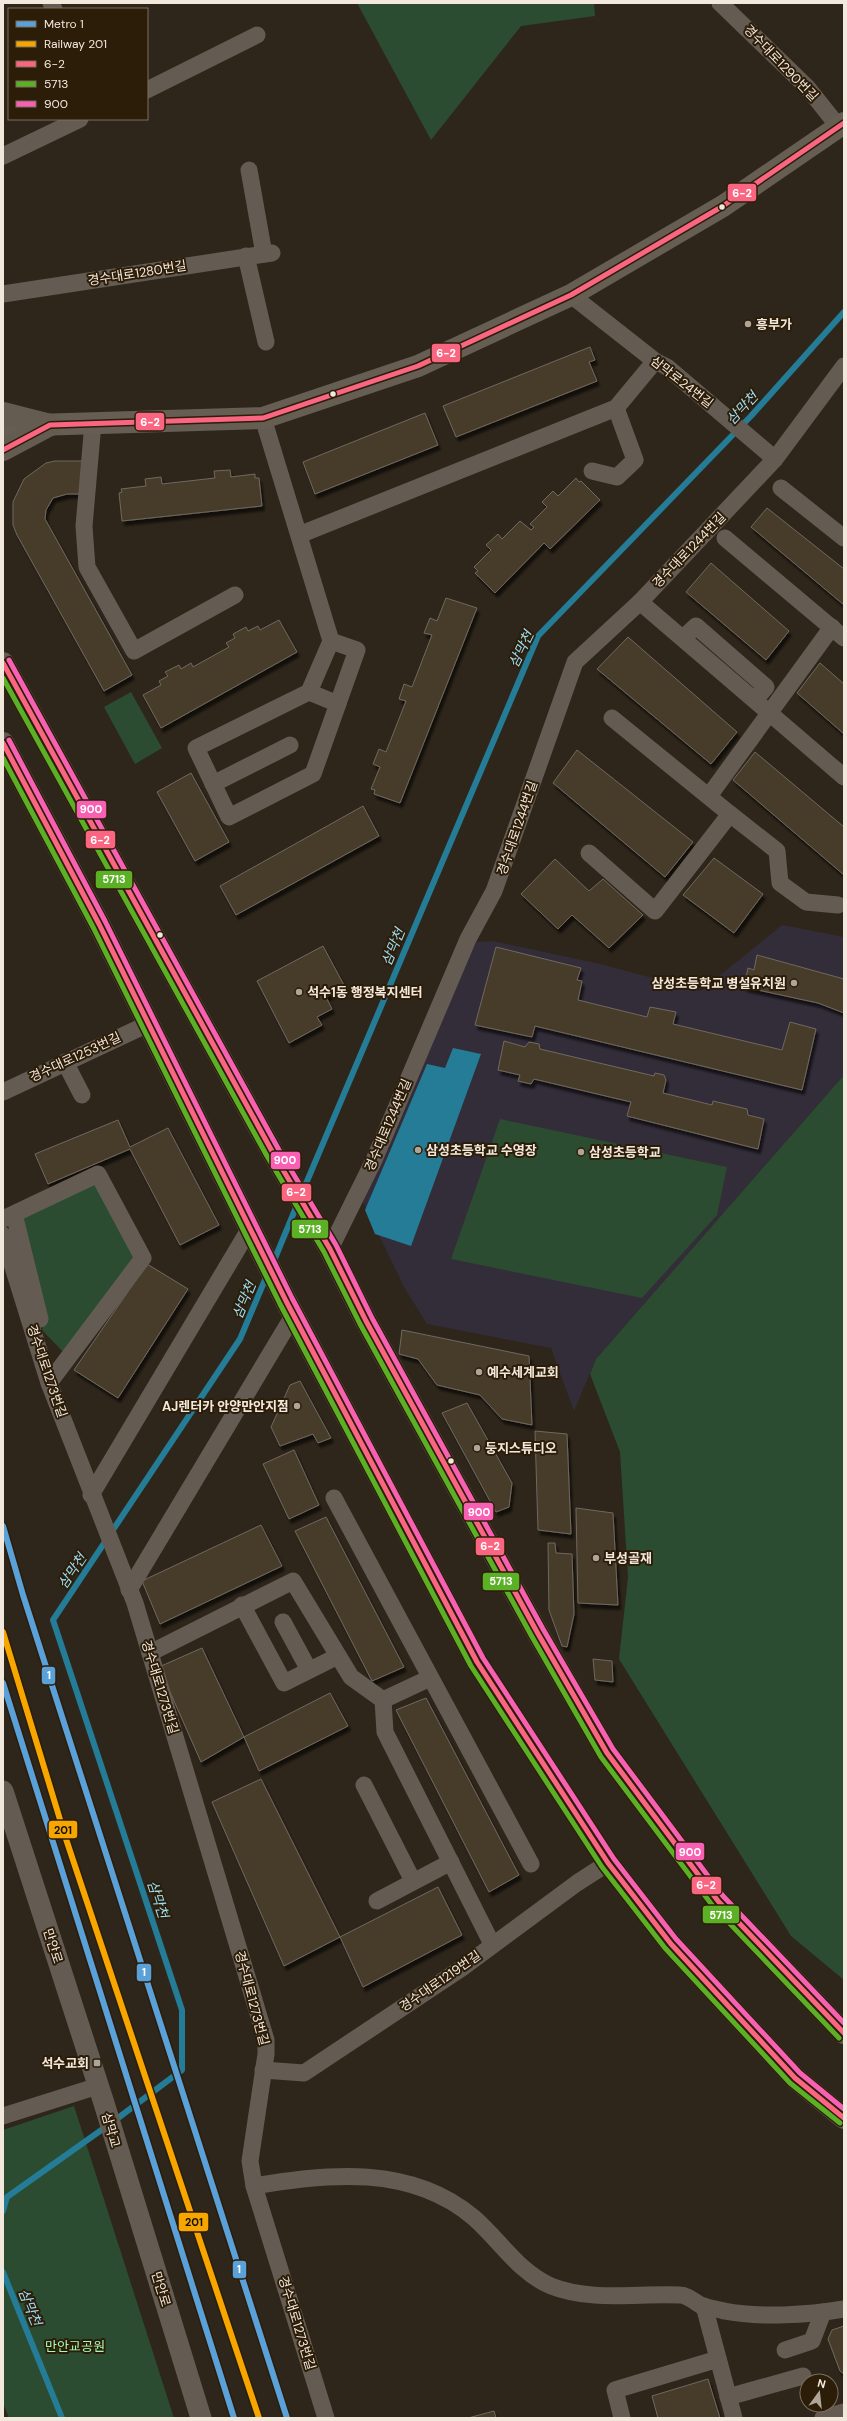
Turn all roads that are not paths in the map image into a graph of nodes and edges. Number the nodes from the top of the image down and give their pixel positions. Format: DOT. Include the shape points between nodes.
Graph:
graph roads {
  1 [pos="720,3"];
  2 [pos="258,35"];
  3 [pos="148,90"];
  4 [pos="78,120"];
  5 [pos="841,125"];
  6 [pos="3,156"];
  7 [pos="249,170"];
  8 [pos="246,256"];
  9 [pos="3,294"];
  10 [pos="571,295"];
  11 [pos="266,342"];
  12 [pos="655,361"];
  13 [pos="844,366"];
  14 [pos="616,408"];
  15 [pos="3,413"];
  16 [pos="263,418"];
  17 [pos="92,423"];
  18 [pos="50,425"];
  19 [pos="3,426"];
  20 [pos="3,450"];
  21 [pos="776,460"];
  22 [pos="592,471"];
  23 [pos="781,488"];
  24 [pos="299,535"];
  25 [pos="726,538"];
  26 [pos="844,538"];
  27 [pos="235,595"];
  28 [pos="640,602"];
  29 [pos="838,632"];
  30 [pos="331,641"];
  31 [pos="3,663"];
  32 [pos="309,692"];
  33 [pos="338,704"];
  34 [pos="770,713"];
  35 [pos="612,718"];
  36 [pos="3,743"];
  37 [pos="290,745"];
  38 [pos="844,777"];
  39 [pos="213,784"];
  40 [pos="709,796"];
  41 [pos="730,814"];
  42 [pos="589,853"];
  43 [pos="838,904"];
  44 [pos="148,1024"];
  45 [pos="65,1062"];
  46 [pos="3,1092"];
  47 [pos="82,1095"];
  48 [pos="9,1217"];
  49 [pos="251,1231"];
  50 [pos="3,1235"];
  51 [pos="330,1249"];
  52 [pos="289,1308"];
  53 [pos="43,1331"];
  54 [pos="49,1383"];
  55 [pos="334,1498"];
  56 [pos="93,1500"];
  57 [pos="128,1586"];
  58 [pos="242,1605"];
  59 [pos="283,1622"];
  60 [pos="150,1653"];
  61 [pos="338,1656"];
  62 [pos="309,1670"];
  63 [pos="430,1678"];
  64 [pos="383,1700"];
  65 [pos="364,1785"];
  66 [pos="3,1791"];
  67 [pos="451,1862"];
  68 [pos="608,1863"];
  69 [pos="532,1864"];
  70 [pos="413,1881"];
  71 [pos="377,1901"];
  72 [pos="492,1944"];
  73 [pos="844,2033"];
  74 [pos="263,2070"];
  75 [pos="101,2093"];
  76 [pos="3,2116"];
  77 [pos="844,2118"];
  78 [pos="120,2160"];
  79 [pos="254,2186"];
  80 [pos="704,2306"];
  81 [pos="844,2309"];
  82 [pos="823,2312"];
  83 [pos="785,2350"];
  84 [pos="718,2359"];
  85 [pos="799,2377"];
  86 [pos="728,2397"];
  87 [pos="844,2412"];
  88 [pos="201,2418"];
  89 [pos="326,2418"];
  90 [pos="622,2418"];
  91 [pos="734,2418"];
  92 [pos="823,2418"];
  1 -- 5 [label="street, 경수대로1290번길" via="807,87"];
  2 -- 3 [label="street"];
  4 -- 6 [label="street"];
  5 -- 10 [label="main road" via="724,206"];
  7 -- 8 [label="street, 경수대로1280번길" via="268,253"];
  8 -- 9 [label="street, 경수대로1280번길"];
  8 -- 11 [label="street"];
  10 -- 12 [label="street, 삼막로24번길"];
  10 -- 16 [label="main road" via="418,366"];
  12 -- 14 [label="street"];
  12 -- 21 [label="street, 삼막로24번길" via="667,367"];
  13 -- 21 [label="street"];
  14 -- 22 [label="street" via="635,460 617,478"];
  14 -- 24 [label="street"];
  15 -- 18 [label="main road"];
  16 -- 17 [label="main road"];
  16 -- 24 [label="street"];
  17 -- 18 [label="main road"];
  17 -- 27 [label="street" via="84,526 87,567 134,651"];
  18 -- 19 [label="main road"];
  18 -- 20 [label="main road"];
  21 -- 28 [label="street, 경수대로1244번길"];
  23 -- 26 [label="street"];
  24 -- 30 [label="street"];
  25 -- 29 [label="street"];
  28 -- 34 [label="street"];
  28 -- 51 [label="street, 경수대로1244번길" via="575,662 494,891 468,939 374,1160"];
  29 -- 34 [label="street"];
  30 -- 32 [label="street"];
  30 -- 33 [label="street" via="357,650"];
  31 -- 51 [label="main road" via="273,1153"];
  32 -- 33 [label="street"];
  32 -- 39 [label="street" via="196,748"];
  33 -- 39 [label="street" via="313,774 229,818"];
  34 -- 38 [label="street"];
  34 -- 40 [label="street"];
  35 -- 40 [label="street"];
  36 -- 44 [label="main road" via="99,924"];
  37 -- 39 [label="street"];
  40 -- 41 [label="street"];
  41 -- 42 [label="street" via="655,911"];
  41 -- 43 [label="street" via="777,851 780,883 806,902"];
  44 -- 45 [label="street, 경수대로1253번길"];
  44 -- 49 [label="main road"];
  45 -- 46 [label="street, 경수대로1253번길"];
  45 -- 47 [label="street"];
  48 -- 53 [label="street"];
  48 -- 54 [label="street" via="98,1174 143,1258"];
  49 -- 52 [label="main road"];
  49 -- 56 [label="street"];
  50 -- 54 [label="street, 경수대로1273번길"];
  51 -- 73 [label="main road" via="366,1322 606,1753 718,1901"];
  52 -- 57 [label="street"];
  52 -- 68 [label="main road" via="477,1662"];
  54 -- 56 [label="street, 경수대로1273번길"];
  55 -- 63 [label="street"];
  56 -- 57 [label="street, 경수대로1273번길"];
  57 -- 60 [label="street, 경수대로1273번길"];
  58 -- 60 [label="street"];
  58 -- 61 [label="street" via="292,1581"];
  58 -- 62 [label="street" via="284,1683"];
  59 -- 62 [label="street"];
  60 -- 74 [label="street, 경수대로1273번길" via="266,2040"];
  61 -- 62 [label="street"];
  61 -- 64 [label="street" via="351,1677"];
  63 -- 64 [label="street"];
  63 -- 69 [label="street"];
  64 -- 67 [label="street" via="386,1732"];
  65 -- 70 [label="street"];
  66 -- 75 [label="street, 만안로"];
  67 -- 70 [label="street"];
  67 -- 72 [label="street"];
  68 -- 72 [label="street, 경수대로1219번길"];
  68 -- 77 [label="main road" via="671,1944 774,2056 795,2078"];
  70 -- 71 [label="street"];
  72 -- 74 [label="street, 경수대로1219번길" via="462,1968 304,2073"];
  74 -- 79 [label="street, 경수대로1273번길" via="250,2161"];
  75 -- 76 [label="street"];
  75 -- 78 [label="street, 삼막교"];
  78 -- 88 [label="street, 만안로"];
  79 -- 80 [label="street" via="307,2177 356,2176 420,2185 446,2197 472,2216 526,2272 550,2286 587,2295 682,2294"];
  79 -- 89 [label="street, 경수대로1273번길"];
  80 -- 82 [label="street" via="740,2314"];
  80 -- 84 [label="street"];
  81 -- 82 [label="street"];
  82 -- 83 [label="street" via="812,2341"];
  84 -- 86 [label="street"];
  84 -- 90 [label="street" via="614,2390"];
  85 -- 86 [label="street"];
  86 -- 91 [label="street"];
  87 -- 92 [label="street"];
}
